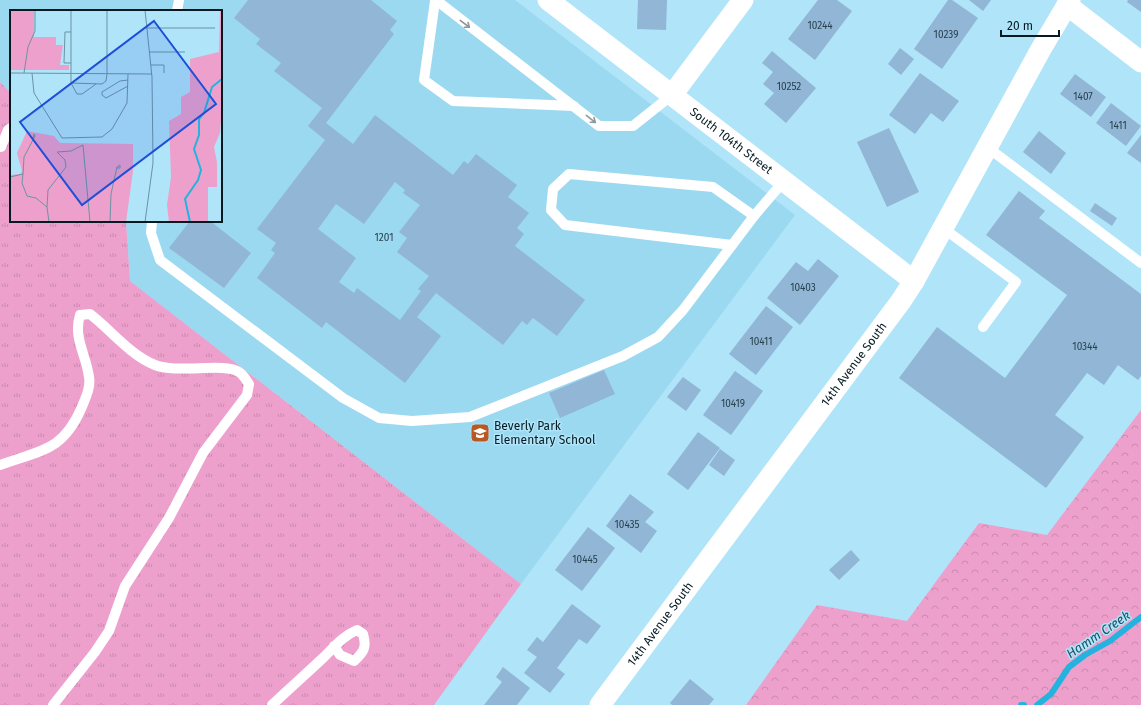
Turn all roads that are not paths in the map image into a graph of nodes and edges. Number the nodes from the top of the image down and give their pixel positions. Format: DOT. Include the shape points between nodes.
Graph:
graph roads {
  1 [pos="178,0"];
  2 [pos="435,0"];
  3 [pos="548,0"];
  4 [pos="743,0"];
  5 [pos="1068,3"];
  6 [pos="177,10"];
  7 [pos="1141,62"];
  8 [pos="672,95"];
  9 [pos="574,106"];
  10 [pos="10,129"];
  11 [pos="10,145"];
  12 [pos="0,147"];
  13 [pos="987,147"];
  14 [pos="783,182"];
  15 [pos="754,216"];
  16 [pos="152,222"];
  17 [pos="943,228"];
  18 [pos="732,245"];
  19 [pos="1141,263"];
  20 [pos="914,281"];
  21 [pos="983,327"];
  22 [pos="0,465"];
  23 [pos="334,646"];
  24 [pos="53,705"];
  25 [pos="272,705"];
  26 [pos="600,705"];
  1 -- 6 [label="lane"];
  2 -- 9 [label="lane, one-way"];
  2 -- 9 [label="lane" via="424,80 453,101"];
  3 -- 8 [label="street, South 104th Street"];
  4 -- 8 [label="street"];
  5 -- 7 [label="street"];
  5 -- 13 [label="street, 14th Avenue South"];
  9 -- 8 [label="lane, one-way" via="599,126 633,126"];
  8 -- 14 [label="street, South 104th Street"];
  10 -- 12 [label="lane"];
  11 -- 12 [label="lane"];
  13 -- 17 [label="street, 14th Avenue South"];
  13 -- 19 [label="lane"];
  14 -- 15 [label="lane"];
  14 -- 20 [label="street, South 104th Street"];
  15 -- 18 [label="lane"];
  15 -- 18 [label="lane" via="713,187 569,174 553,189 551,210 565,225"];
  16 -- 18 [label="lane" via="151,233 160,260 343,398 380,418 412,421 470,417 623,356 658,337 684,310"];
  17 -- 20 [label="street, 14th Avenue South"];
  17 -- 21 [label="lane" via="1016,282"];
  20 -- 26 [label="street, 14th Avenue South"];
  22 -- 24 [label="lane" via="47,449 66,436 78,416 88,394 89,378 78,340 77,326 80,315 90,314 140,356 156,365 195,369 228,368 240,372 248,384 247,395 203,453 169,518 125,586 109,631"];
  23 -- 25 [label="lane"];
}
